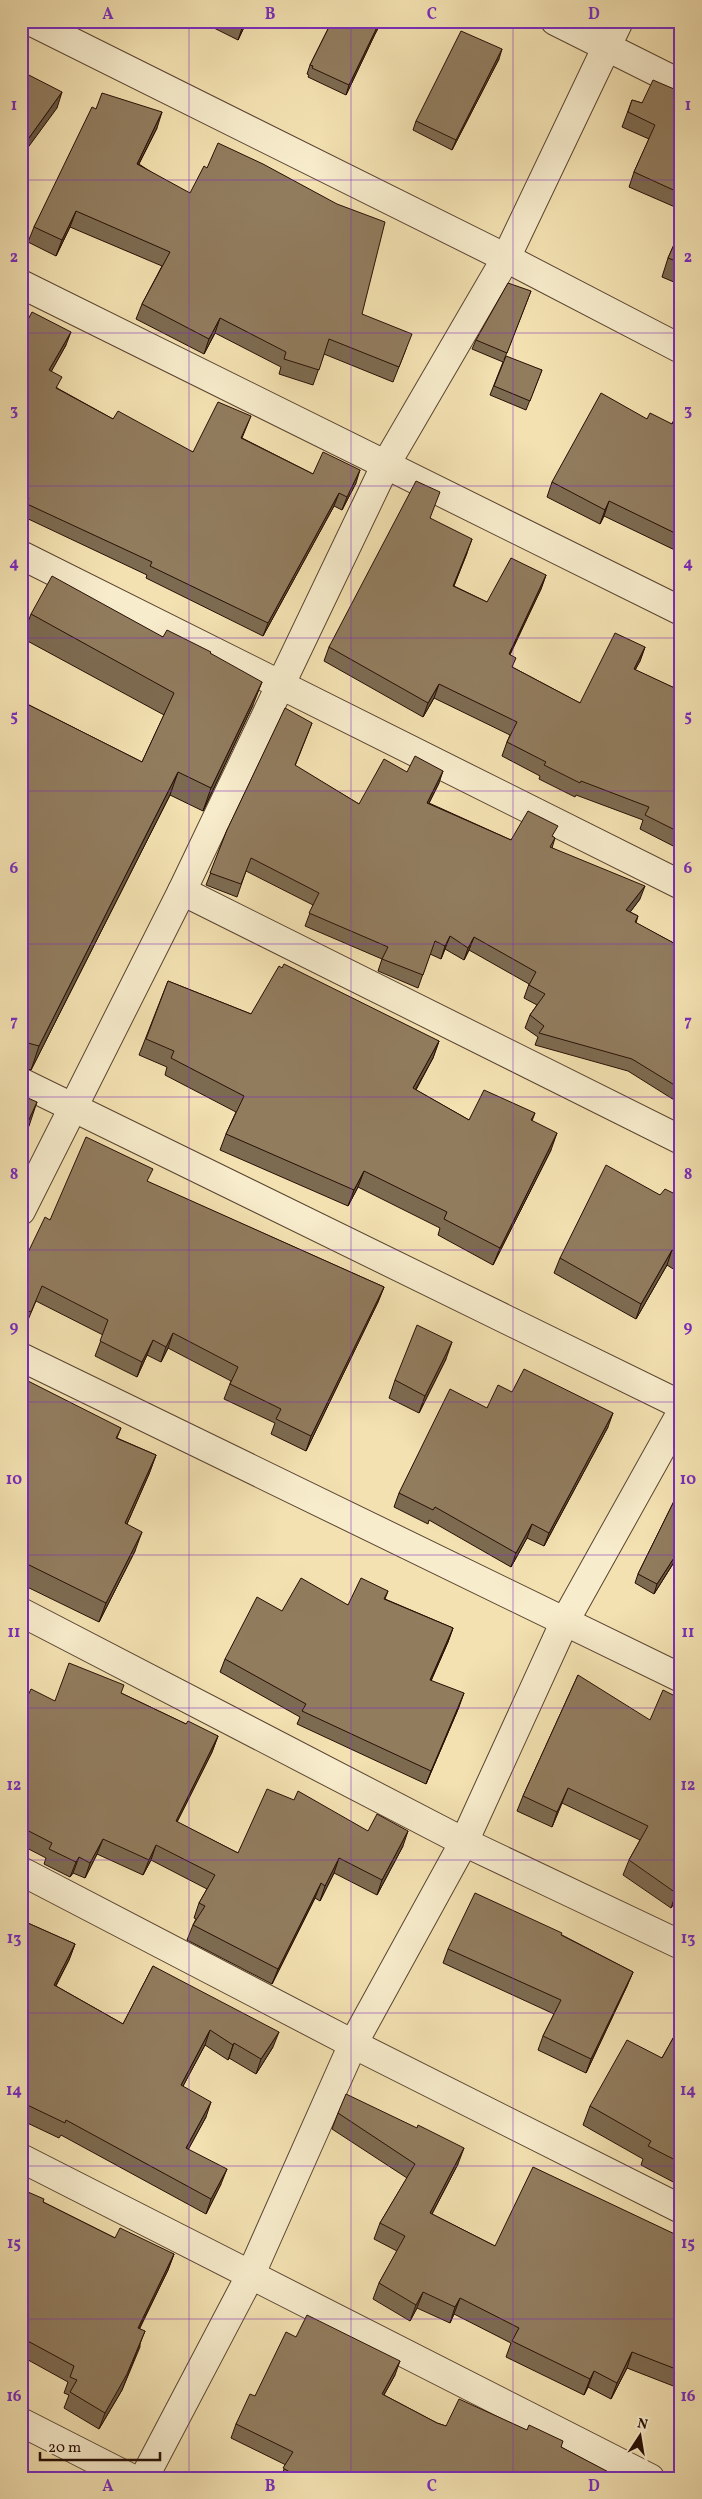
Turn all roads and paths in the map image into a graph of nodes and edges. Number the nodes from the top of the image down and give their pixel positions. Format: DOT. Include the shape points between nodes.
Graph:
graph roads {
  1 [pos="30,21"];
  2 [pos="555,21"];
  3 [pos="619,21"];
  4 [pos="606,46"];
  5 [pos="681,84"];
  6 [pos="506,258"];
  7 [pos="21,284"];
  8 [pos="681,349"];
  9 [pos="386,464"];
  10 [pos="21,555"];
  11 [pos="681,611"];
  12 [pos="280,683"];
  13 [pos="681,884"];
  14 [pos="182,891"];
  15 [pos="21,1082"];
  16 [pos="74,1108"];
  17 [pos="681,1140"];
  18 [pos="21,1211"];
  19 [pos="21,1357"];
  20 [pos="681,1405"];
  21 [pos="681,1413"];
  22 [pos="21,1612"];
  23 [pos="565,1620"];
  24 [pos="681,1678"];
  25 [pos="464,1842"];
  26 [pos="21,1871"];
  27 [pos="681,1945"];
  28 [pos="353,2044"];
  29 [pos="21,2158"];
  30 [pos="681,2210"];
  31 [pos="250,2276"];
  32 [pos="21,2422"];
  33 [pos="131,2478"];
  34 [pos="144,2478"];
  35 [pos="650,2478"];
  1 -- 6 [label="street"];
  2 -- 4 [label="street"];
  3 -- 4 [label="street"];
  4 -- 5 [label="street"];
  4 -- 6 [label="street"];
  6 -- 8 [label="street"];
  6 -- 9 [label="street"];
  7 -- 9 [label="street"];
  9 -- 11 [label="street"];
  9 -- 12 [label="street"];
  10 -- 12 [label="street"];
  12 -- 13 [label="street"];
  12 -- 14 [label="street"];
  14 -- 16 [label="street"];
  14 -- 17 [label="street"];
  15 -- 16 [label="street"];
  16 -- 18 [label="street"];
  16 -- 20 [label="street"];
  19 -- 23 [label="street"];
  21 -- 23 [label="street"];
  22 -- 25 [label="street"];
  23 -- 24 [label="street"];
  23 -- 25 [label="street"];
  25 -- 27 [label="street"];
  25 -- 28 [label="street"];
  26 -- 28 [label="street"];
  28 -- 30 [label="street"];
  28 -- 31 [label="street"];
  29 -- 31 [label="street"];
  31 -- 34 [label="street"];
  31 -- 35 [label="street"];
  32 -- 33 [label="street"];
}
